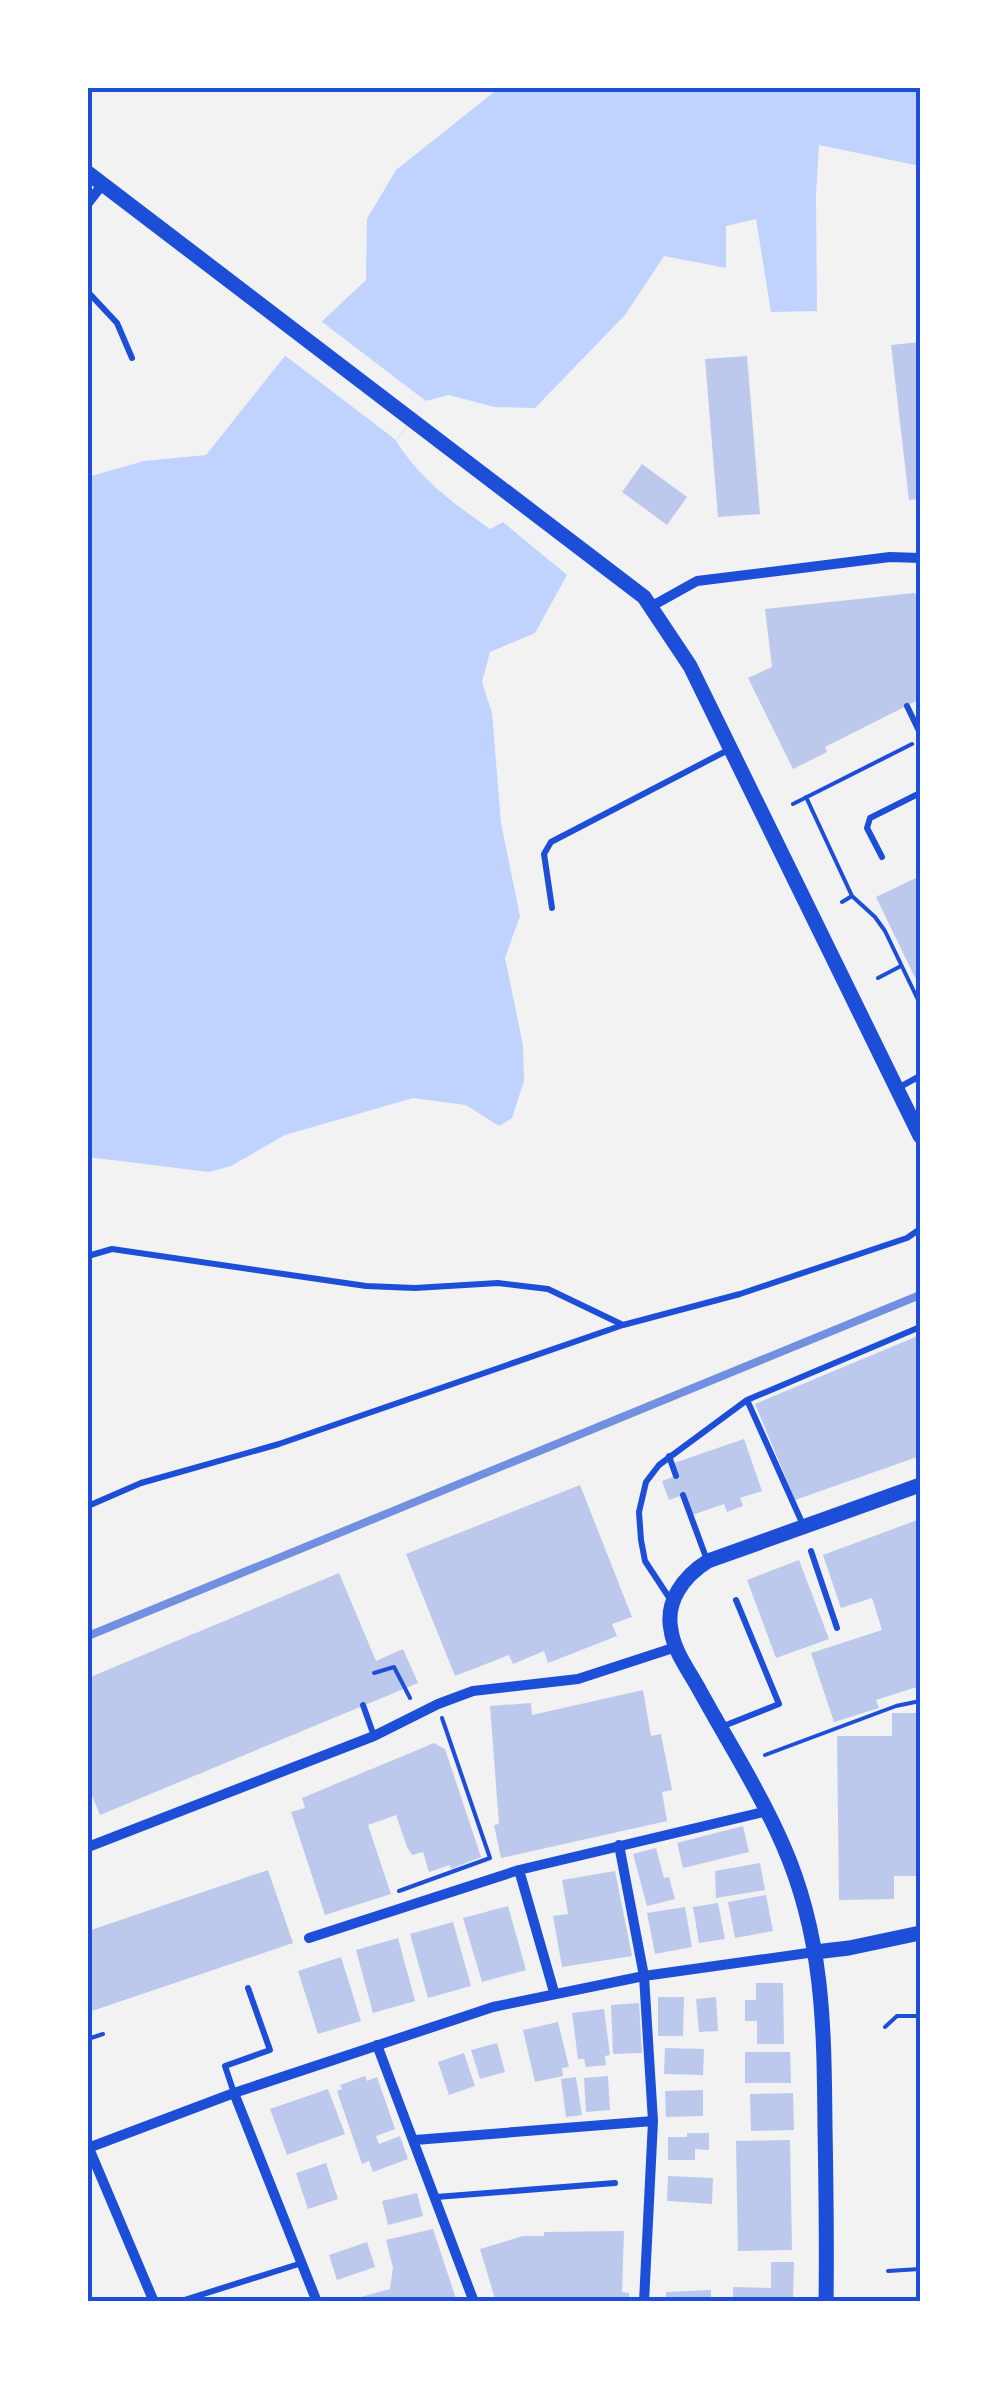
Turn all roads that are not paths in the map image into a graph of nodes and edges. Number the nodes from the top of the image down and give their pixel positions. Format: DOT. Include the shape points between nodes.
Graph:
graph roads {
  1 [pos="88,173"];
  2 [pos="102,184"];
  3 [pos="88,202"];
  4 [pos="88,292"];
  5 [pos="132,358"];
  6 [pos="920,557"];
  7 [pos="652,606"];
  8 [pos="907,706"];
  9 [pos="920,733"];
  10 [pos="731,748"];
  11 [pos="920,793"];
  12 [pos="882,857"];
  13 [pos="552,908"];
  14 [pos="920,1076"];
  15 [pos="897,1088"];
  16 [pos="920,1136"];
  17 [pos="920,1228"];
  18 [pos="88,1256"];
  19 [pos="622,1324"];
  20 [pos="920,1328"];
  21 [pos="746,1400"];
  22 [pos="669,1456"];
  23 [pos="676,1476"];
  24 [pos="920,1484"];
  25 [pos="684,1495"];
  26 [pos="88,1506"];
  27 [pos="804,1527"];
  28 [pos="811,1550"];
  29 [pos="708,1561"];
  30 [pos="675,1597"];
  31 [pos="736,1600"];
  32 [pos="837,1628"];
  33 [pos="676,1647"];
  34 [pos="363,1706"];
  35 [pos="720,1728"];
  36 [pos="374,1736"];
  37 [pos="768,1812"];
  38 [pos="619,1845"];
  39 [pos="88,1848"];
  40 [pos="519,1870"];
  41 [pos="920,1932"];
  42 [pos="308,1938"];
  43 [pos="815,1952"];
  44 [pos="644,1976"];
  45 [pos="248,1988"];
  46 [pos="554,1992"];
  47 [pos="377,2045"];
  48 [pos="234,2093"];
  49 [pos="653,2122"];
  50 [pos="415,2140"];
  51 [pos="88,2147"];
  52 [pos="616,2183"];
  53 [pos="436,2198"];
  54 [pos="302,2263"];
  55 [pos="154,2302"];
  56 [pos="178,2302"];
  57 [pos="318,2302"];
  58 [pos="474,2302"];
  59 [pos="644,2302"];
  60 [pos="826,2302"];
  1 -- 2 [label="street"];
  2 -- 3 [label="street"];
  2 -- 7 [label="street"];
  4 -- 5 [label="lane" via="117,322"];
  6 -- 7 [label="street" via="696,581"];
  7 -- 10 [label="street"];
  8 -- 9 [label="lane"];
  10 -- 13 [label="lane" via="551,842 544,854"];
  10 -- 15 [label="street"];
  11 -- 12 [label="lane" via="870,818 866,828"];
  14 -- 15 [label="lane"];
  15 -- 16 [label="street"];
  17 -- 19 [label="lane" via="740,1294"];
  18 -- 19 [label="lane" via="112,1249 366,1286 525,1286 570,1297"];
  19 -- 26 [label="lane"];
  20 -- 21 [label="lane"];
  21 -- 22 [label="lane"];
  21 -- 27 [label="lane"];
  22 -- 23 [label="lane"];
  22 -- 30 [label="lane" via="646,1482 639,1512 645,1562"];
  24 -- 27 [label="street"];
  25 -- 29 [label="lane"];
  27 -- 29 [label="street"];
  28 -- 32 [label="lane"];
  29 -- 30 [label="street"];
  30 -- 33 [label="street" via="670,1630"];
  31 -- 35 [label="lane" via="779,1704"];
  33 -- 35 [label="street"];
  33 -- 36 [label="street" via="578,1679 494,1686"];
  34 -- 36 [label="lane"];
  35 -- 37 [label="street"];
  36 -- 39 [label="street"];
  37 -- 38 [label="street"];
  37 -- 43 [label="street"];
  38 -- 40 [label="street"];
  38 -- 44 [label="street"];
  40 -- 42 [label="street"];
  40 -- 46 [label="street"];
  41 -- 43 [label="street"];
  43 -- 44 [label="street"];
  43 -- 60 [label="street" via="824,2029"];
  44 -- 46 [label="street"];
  44 -- 49 [label="street"];
  45 -- 48 [label="lane" via="270,2050 224,2066"];
  46 -- 47 [label="street"];
  47 -- 48 [label="street"];
  47 -- 50 [label="street"];
  48 -- 51 [label="street"];
  48 -- 54 [label="street"];
  49 -- 50 [label="street"];
  49 -- 59 [label="street"];
  50 -- 53 [label="street"];
  51 -- 55 [label="street"];
  52 -- 53 [label="lane"];
  53 -- 58 [label="street"];
  54 -- 56 [label="lane"];
  54 -- 57 [label="street"];
}
